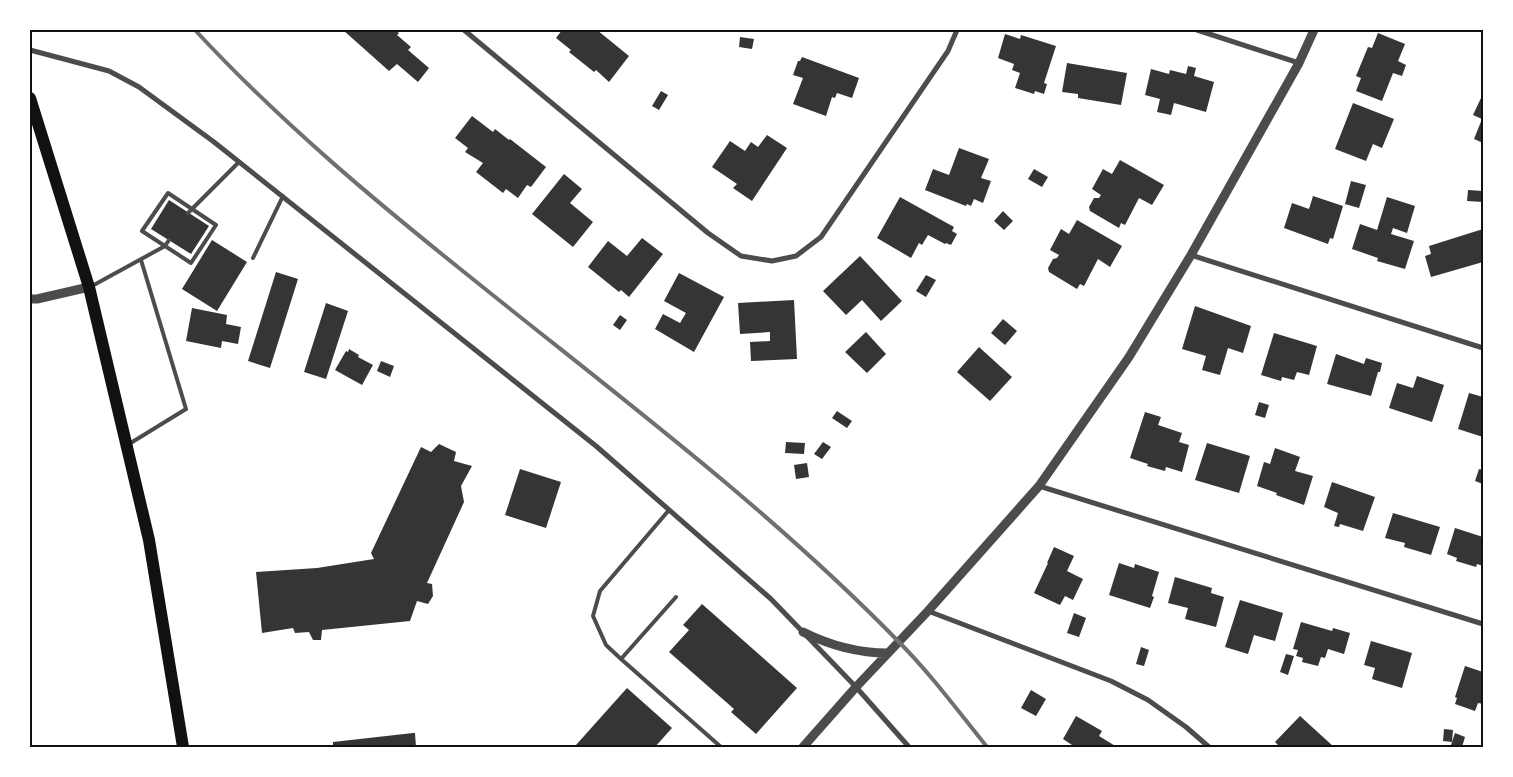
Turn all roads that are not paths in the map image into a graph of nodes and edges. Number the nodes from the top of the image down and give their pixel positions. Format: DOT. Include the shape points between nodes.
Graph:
graph roads {
  1 [pos="464,30"];
  2 [pos="957,30"];
  3 [pos="1196,30"];
  4 [pos="1314,30"];
  5 [pos="30,50"];
  6 [pos="1299,63"];
  7 [pos="30,98"];
  8 [pos="239,162"];
  9 [pos="283,196"];
  10 [pos="190,210"];
  11 [pos="169,240"];
  12 [pos="165,246"];
  13 [pos="1191,256"];
  14 [pos="253,258"];
  15 [pos="141,260"];
  16 [pos="89,287"];
  17 [pos="30,299"];
  18 [pos="1483,348"];
  19 [pos="127,446"];
  20 [pos="1039,486"];
  21 [pos="669,510"];
  22 [pos="676,596"];
  23 [pos="928,611"];
  24 [pos="1483,624"];
  25 [pos="803,632"];
  26 [pos="888,653"];
  27 [pos="621,659"];
  28 [pos="856,687"];
  29 [pos="715,745"];
  30 [pos="183,747"];
  31 [pos="721,747"];
  32 [pos="803,747"];
  33 [pos="908,747"];
  34 [pos="1209,747"];
  1 -- 2 [label="street" via="708,233 741,256 772,261 796,256 821,237 948,52"];
  3 -- 6 [label="street"];
  4 -- 6 [label="street"];
  5 -- 8 [label="street" via="109,71 139,87"];
  6 -- 13 [label="street"];
  7 -- 16 [label="main road"];
  8 -- 9 [label="street"];
  8 -- 10 [label="lane"];
  9 -- 14 [label="lane"];
  9 -- 21 [label="street" via="596,446"];
  10 -- 12 [label="lane" via="168,193 142,231"];
  10 -- 12 [label="lane" via="216,225 191,263"];
  11 -- 12 [label="lane"];
  12 -- 15 [label="lane"];
  13 -- 18 [label="street"];
  13 -- 20 [label="street" via="1129,357"];
  15 -- 16 [label="lane"];
  15 -- 19 [label="lane" via="186,409"];
  16 -- 17 [label="street"];
  16 -- 19 [label="main road"];
  19 -- 30 [label="main road" via="149,540"];
  20 -- 23 [label="street"];
  20 -- 24 [label="street"];
  21 -- 25 [label="street" via="771,599"];
  21 -- 27 [label="lane" via="600,592 593,616 606,644"];
  22 -- 27 [label="lane"];
  23 -- 26 [label="street"];
  23 -- 34 [label="street" via="1111,681 1148,700"];
  25 -- 26 [label="street" via="840,648"];
  25 -- 28 [label="street"];
  26 -- 28 [label="street"];
  27 -- 29 [label="lane"];
  28 -- 32 [label="street"];
  28 -- 33 [label="street"];
  29 -- 31 [label="lane"];
}
